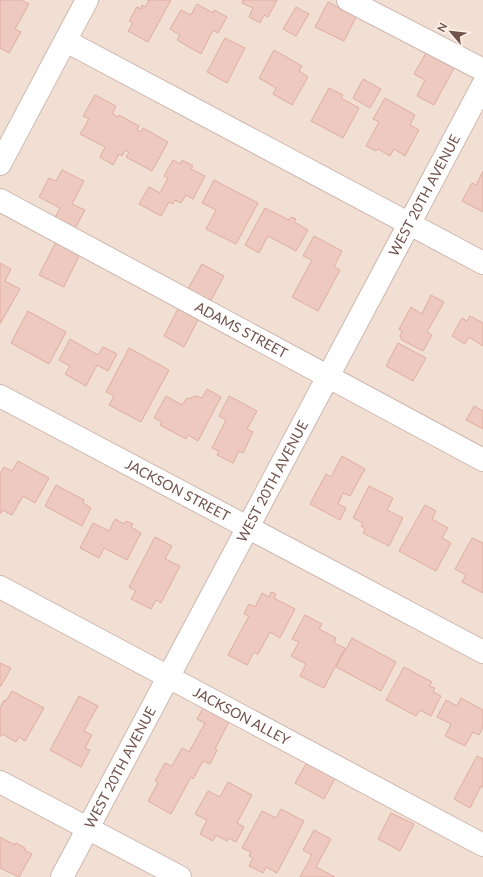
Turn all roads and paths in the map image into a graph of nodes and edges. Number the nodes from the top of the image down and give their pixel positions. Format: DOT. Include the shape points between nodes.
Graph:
graph roads {
  1 [pos="87,0"];
  2 [pos="348,0"];
  3 [pos="66,41"];
  4 [pos="483,70"];
  5 [pos="483,85"];
  6 [pos="0,164"];
  7 [pos="0,200"];
  8 [pos="410,224"];
  9 [pos="483,263"];
  10 [pos="328,377"];
  11 [pos="0,396"];
  12 [pos="483,460"];
  13 [pos="247,527"];
  14 [pos="0,587"];
  15 [pos="483,652"];
  16 [pos="168,676"];
  17 [pos="0,782"];
  18 [pos="88,828"];
  19 [pos="483,845"];
  20 [pos="62,877"];
  21 [pos="180,877"];
  1 -- 3 [label="street"];
  2 -- 4 [label="street"];
  3 -- 6 [label="street"];
  3 -- 8 [label="street"];
  5 -- 8 [label="street, WEST 20TH AVENUE"];
  7 -- 10 [label="street, ADAMS STREET"];
  8 -- 9 [label="street"];
  8 -- 10 [label="street, WEST 20TH AVENUE"];
  10 -- 12 [label="street, ADAMS STREET"];
  10 -- 13 [label="street, WEST 20TH AVENUE"];
  11 -- 13 [label="street, JACKSON STREET"];
  13 -- 15 [label="street, JACKSON STREET"];
  13 -- 16 [label="street, WEST 20TH AVENUE"];
  14 -- 16 [label="street, JACKSON ALLEY"];
  16 -- 18 [label="street, WEST 20TH AVENUE"];
  16 -- 19 [label="street, JACKSON ALLEY"];
  17 -- 18 [label="street"];
  18 -- 20 [label="street, WEST 20TH AVENUE"];
  18 -- 21 [label="street"];
}
